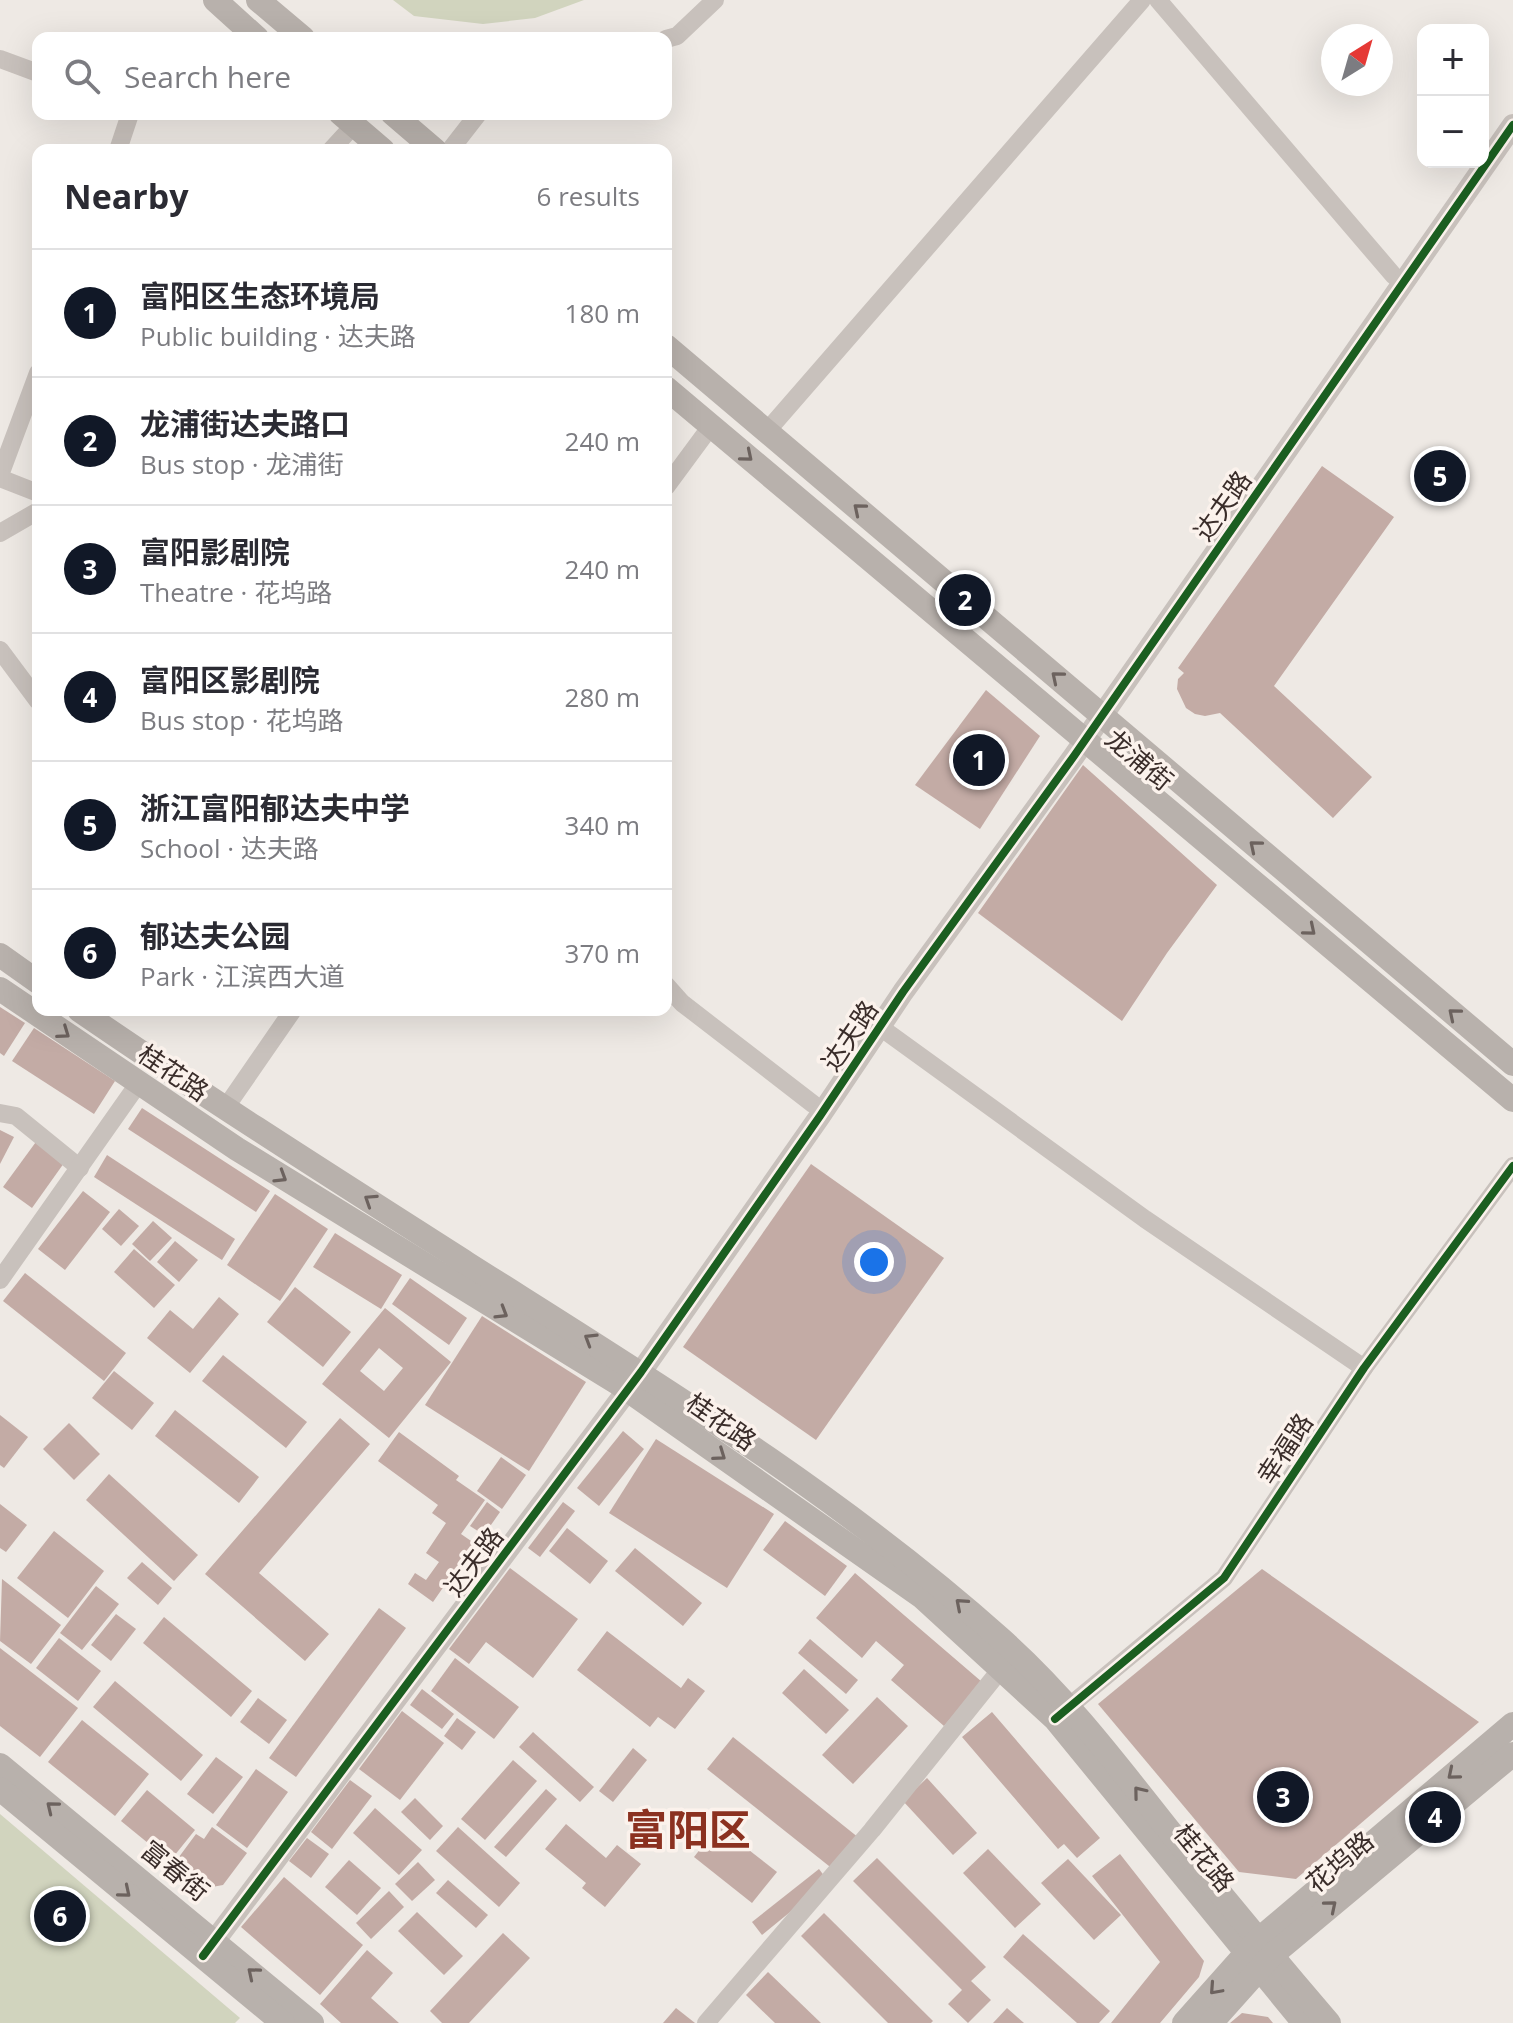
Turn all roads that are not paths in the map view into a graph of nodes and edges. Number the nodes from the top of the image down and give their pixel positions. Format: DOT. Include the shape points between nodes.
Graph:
graph roads {
  1 [pos="215,0"];
  2 [pos="258,0"];
  3 [pos="715,0"];
  4 [pos="1142,0"];
  5 [pos="1158,0"];
  6 [pos="250,32"];
  7 [pos="296,32"];
  8 [pos="672,37"];
  9 [pos="0,59"];
  10 [pos="32,71"];
  11 [pos="1513,106"];
  12 [pos="128,120"];
  13 [pos="348,120"];
  14 [pos="400,120"];
  15 [pos="473,120"];
  16 [pos="1513,125"];
  17 [pos="1489,140"];
  18 [pos="120,144"];
  19 [pos="334,144"];
  20 [pos="376,144"];
  21 [pos="428,144"];
  22 [pos="455,144"];
  23 [pos="1470,168"];
  24 [pos="1394,276"];
  25 [pos="672,351"];
  26 [pos="32,389"];
  27 [pos="672,393"];
  28 [pos="711,426"];
  29 [pos="767,431"];
  30 [pos="0,477"];
  31 [pos="672,479"];
  32 [pos="32,490"];
  33 [pos="32,514"];
  34 [pos="0,533"];
  35 [pos="0,650"];
  36 [pos="32,693"];
  37 [pos="1097,711"];
  38 [pos="1079,736"];
  39 [pos="0,955"];
  40 [pos="32,978"];
  41 [pos="0,989"];
  42 [pos="672,992"];
  43 [pos="32,1011"];
  44 [pos="39,1016"];
  45 [pos="90,1016"];
  46 [pos="289,1016"];
  47 [pos="880,1027"];
  48 [pos="1513,1064"];
  49 [pos="138,1084"];
  50 [pos="1513,1100"];
  51 [pos="813,1104"];
  52 [pos="226,1107"];
  53 [pos="0,1113"];
  54 [pos="1513,1166"];
  55 [pos="80,1168"];
  56 [pos="0,1280"];
  57 [pos="1364,1368"];
  58 [pos="629,1377"];
  59 [pos="1001,1669"];
  60 [pos="1062,1712"];
  61 [pos="1513,1724"];
  62 [pos="1513,1754"];
  63 [pos="0,1765"];
  64 [pos="0,1789"];
  65 [pos="205,1945"];
  66 [pos="1258,1955"];
  67 [pos="283,2023"];
  68 [pos="312,2023"];
  69 [pos="706,2023"];
  70 [pos="1184,2023"];
  71 [pos="1211,2023"];
  72 [pos="1304,2023"];
  73 [pos="1329,2023"];
  1 -- 6 [label="main road"];
  2 -- 7 [label="main road"];
  3 -- 8 [label="street"];
  4 -- 29 [label="street"];
  5 -- 24 [label="street"];
  9 -- 10 [label="street"];
  11 -- 17 [label="street"];
  12 -- 18 [label="street"];
  13 -- 19 [label="street"];
  13 -- 20 [label="main road"];
  14 -- 21 [label="main road"];
  15 -- 22 [label="street"];
  16 -- 37 [label="street, 达夫路"];
  23 -- 24 [label="street, 达夫路"];
  24 -- 37 [label="street, 达夫路"];
  25 -- 29 [label="main road, 龙浦街"];
  26 -- 30 [label="street"];
  27 -- 28 [label="main road, 龙浦街"];
  28 -- 31 [label="street"];
  28 -- 38 [label="main road, 龙浦街, one-way"];
  37 -- 29 [label="main road, 龙浦街, one-way"];
  30 -- 32 [label="street"];
  33 -- 34 [label="street"];
  35 -- 36 [label="street"];
  37 -- 38 [label="street, 达夫路"];
  48 -- 37 [label="main road, 龙浦街, one-way"];
  38 -- 47 [label="street, 达夫路"];
  38 -- 50 [label="main road, 龙浦街, one-way"];
  38 -- 51 [label="street, 达夫路" via="902,973"];
  39 -- 40 [label="main road"];
  41 -- 43 [label="main road, 桂花路, one-way"];
  42 -- 51 [label="street"];
  44 -- 49 [label="main road, 桂花路, one-way"];
  45 -- 52 [label="main road"];
  46 -- 52 [label="street"];
  47 -- 57 [label="street" via="1145,1219"];
  47 -- 58 [label="street, 达夫路"];
  49 -- 55 [label="street"];
  49 -- 58 [label="main road, 桂花路, one-way" via="376,1236"];
  51 -- 58 [label="street, 达夫路"];
  58 -- 52 [label="main road, one-way" via="469,1264"];
  53 -- 55 [label="street" via="16,1116"];
  54 -- 57 [label="street, 幸福路"];
  55 -- 56 [label="street"];
  57 -- 60 [label="street, 幸福路" via="1224,1578"];
  58 -- 59 [label="main road, 桂花路, one-way" via="922,1597"];
  60 -- 58 [label="main road, one-way" via="1005,1643 939,1585 799,1481"];
  58 -- 65 [label="street, 达夫路"];
  59 -- 60 [label="main road, 桂花路"];
  59 -- 69 [label="street"];
  60 -- 66 [label="main road, 桂花路"];
  61 -- 66 [label="main road, 花坞路, one-way"];
  66 -- 62 [label="main road, 花坞路, one-way"];
  65 -- 63 [label="main road, 富春街, one-way"];
  64 -- 65 [label="main road, one-way"];
  65 -- 67 [label="main road"];
  68 -- 65 [label="main road, 富春街, one-way"];
  66 -- 70 [label="main road, one-way"];
  66 -- 71 [label="main road, 花坞路"];
  66 -- 72 [label="main road, 桂花路"];
  66 -- 73 [label="main road"];
}
